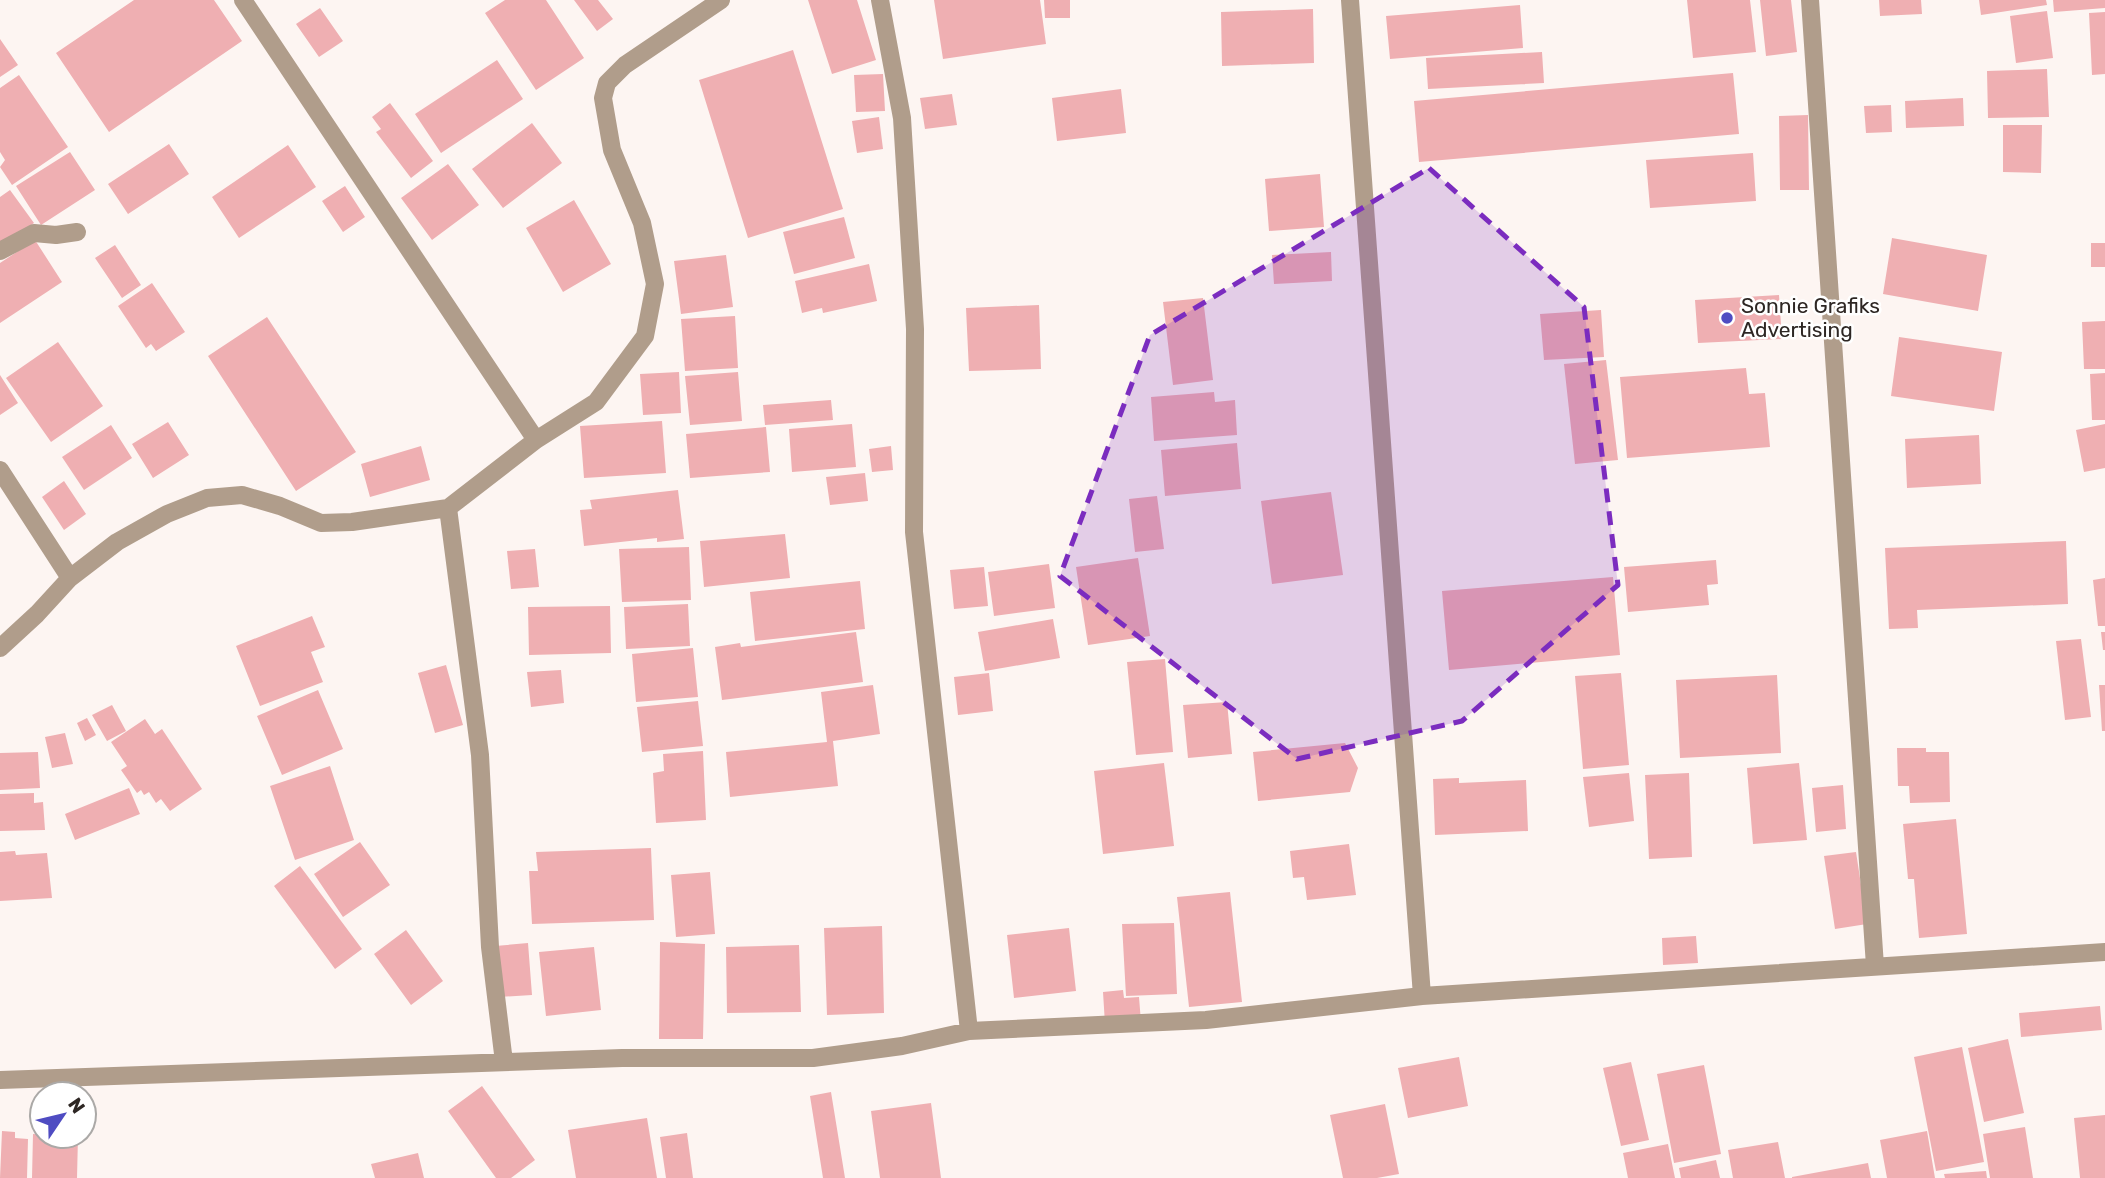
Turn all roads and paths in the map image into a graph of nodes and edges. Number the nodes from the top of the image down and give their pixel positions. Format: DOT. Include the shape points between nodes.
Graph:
graph roads {
  1 [pos="243,0"];
  2 [pos="721,0"];
  3 [pos="880,0"];
  4 [pos="1350,0"];
  5 [pos="1810,0"];
  6 [pos="77,232"];
  7 [pos="0,251"];
  8 [pos="536,440"];
  9 [pos="0,470"];
  10 [pos="448,508"];
  11 [pos="70,578"];
  12 [pos="0,648"];
  13 [pos="2105,952"];
  14 [pos="1875,966"];
  15 [pos="1422,996"];
  16 [pos="970,1031"];
  17 [pos="504,1062"];
  18 [pos="0,1080"];
  1 -- 8 [label="street"];
  2 -- 8 [label="street" via="625,65 607,83 603,98 612,150 642,223 655,284 652,306 645,336 596,401"];
  3 -- 16 [label="street" via="902,118 915,329 914,532"];
  4 -- 15 [label="street"];
  5 -- 14 [label="street"];
  6 -- 7 [label="street" via="34,233"];
  8 -- 10 [label="street"];
  9 -- 11 [label="street"];
  10 -- 11 [label="street" via="321,523 242,495 207,498 117,542"];
  10 -- 17 [label="street" via="480,755 490,947"];
  11 -- 12 [label="street"];
  13 -- 14 [label="street"];
  14 -- 15 [label="street"];
  15 -- 16 [label="street" via="1206,1020"];
  16 -- 17 [label="street" via="813,1058"];
  17 -- 18 [label="street"];
}
